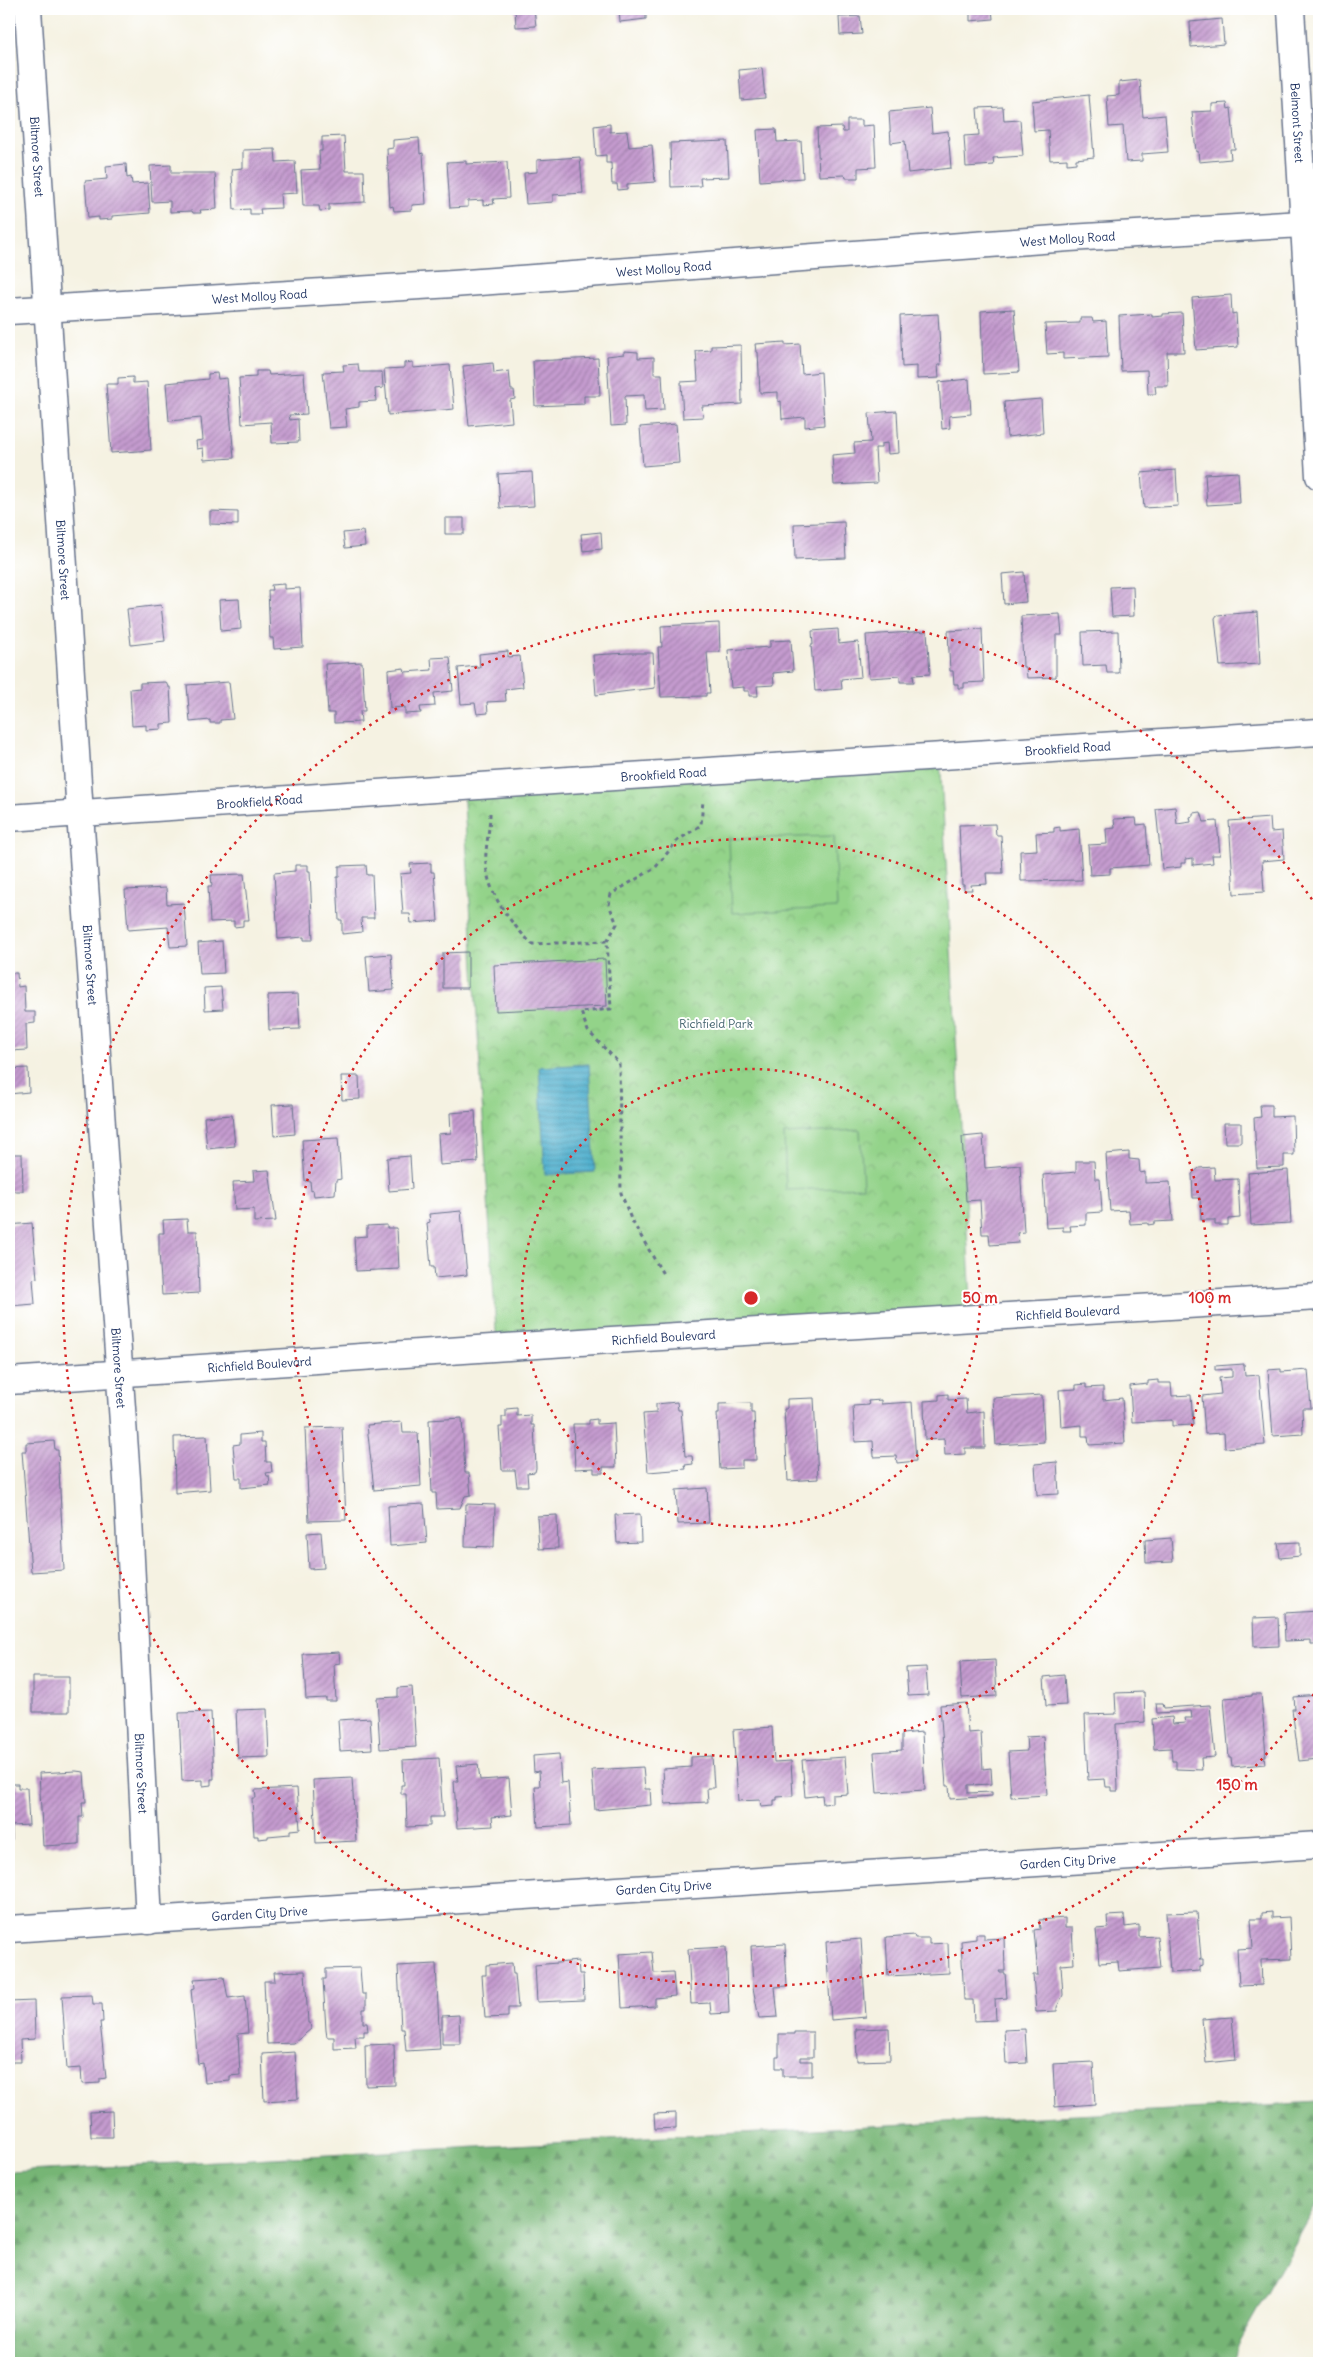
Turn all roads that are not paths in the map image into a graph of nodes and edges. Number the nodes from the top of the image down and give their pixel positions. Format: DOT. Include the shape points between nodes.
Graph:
graph roads {
  1 [pos="28,9"];
  2 [pos="1291,9"];
  3 [pos="1312,224"];
  4 [pos="47,308"];
  5 [pos="9,311"];
  6 [pos="1319,476"];
  7 [pos="1319,732"];
  8 [pos="80,814"];
  9 [pos="9,818"];
  10 [pos="1319,1298"];
  11 [pos="119,1375"];
  12 [pos="9,1382"];
  13 [pos="1319,1845"];
  14 [pos="149,1921"];
  15 [pos="9,1929"];
  1 -- 4 [label="street, Biltmore Street"];
  2 -- 3 [label="street, Belmont Street"];
  3 -- 4 [label="street, West Molloy Road" via="1069,238 453,284"];
  3 -- 6 [label="street, Belmont Street"];
  4 -- 5 [label="street, West Molloy Road"];
  4 -- 8 [label="street, Biltmore Street"];
  7 -- 8 [label="street, Brookfield Road"];
  8 -- 9 [label="street, Brookfield Road"];
  8 -- 11 [label="street, Biltmore Street"];
  10 -- 11 [label="street, Richfield Boulevard" via="595,1341"];
  11 -- 12 [label="street, Richfield Boulevard"];
  11 -- 14 [label="street, Biltmore Street"];
  13 -- 14 [label="street, Garden City Drive"];
  14 -- 15 [label="street, Garden City Drive"];
}
